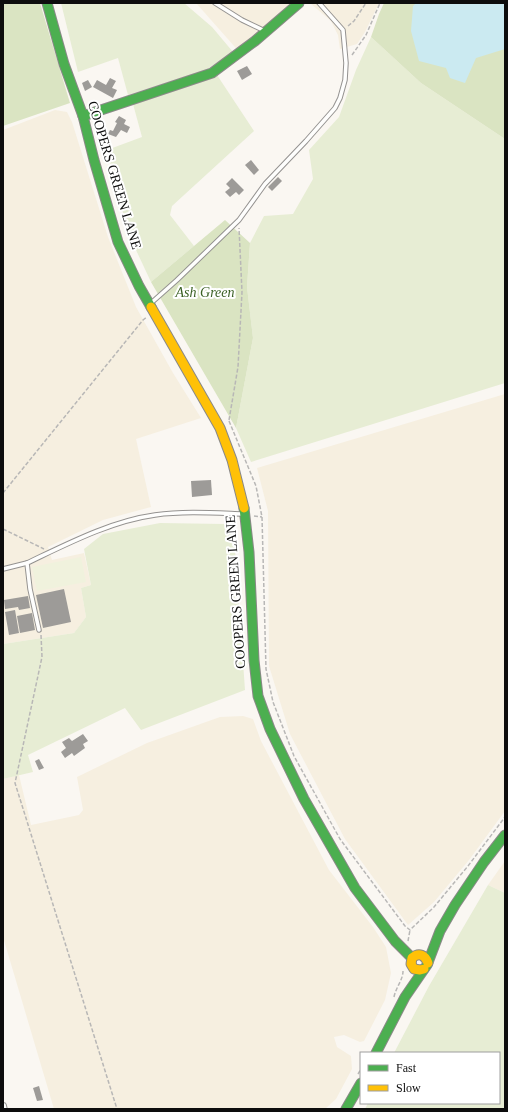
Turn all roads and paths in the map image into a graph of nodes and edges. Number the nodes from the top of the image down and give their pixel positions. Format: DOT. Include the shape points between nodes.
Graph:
graph roads {
  1 [pos="47,3"];
  2 [pos="215,3"];
  3 [pos="298,3"];
  4 [pos="319,3"];
  5 [pos="366,3"];
  6 [pos="380,3"];
  7 [pos="343,30"];
  8 [pos="266,31"];
  9 [pos="346,63"];
  10 [pos="83,116"];
  11 [pos="239,220"];
  12 [pos="151,308"];
  13 [pos="229,420"];
  14 [pos="220,428"];
  15 [pos="3,493"];
  16 [pos="245,514"];
  17 [pos="3,529"];
  18 [pos="49,553"];
  19 [pos="27,563"];
  20 [pos="3,569"];
  21 [pos="39,630"];
  22 [pos="505,817"];
  23 [pos="505,835"];
  24 [pos="410,930"];
  25 [pos="440,931"];
  26 [pos="408,942"];
  27 [pos="415,960"];
  28 [pos="426,966"];
  29 [pos="405,997"];
  30 [pos="377,1052"];
  31 [pos="360,1085"];
  32 [pos="116,1109"];
  33 [pos="346,1109"];
  1 -- 10 [label="street, COOPERS GREEN LANE" via="64,64"];
  2 -- 8 [label="lane"];
  3 -- 8 [label="street"];
  4 -- 7 [label="lane"];
  5 -- 7 [label="path" via="354,21"];
  6 -- 9 [label="path" via="366,35"];
  7 -- 9 [label="lane"];
  8 -- 10 [label="street" via="212,73"];
  9 -- 11 [label="lane" via="346,80 335,108 265,184"];
  10 -- 12 [label="street, COOPERS GREEN LANE" via="118,242"];
  11 -- 12 [label="lane"];
  11 -- 13 [label="path" via="242,292 238,367"];
  12 -- 14 [label="street, COOPERS GREEN LANE"];
  12 -- 15 [label="path"];
  13 -- 14 [label="path"];
  13 -- 24 [label="path" via="256,486 262,517 266,669 273,702 294,756 340,839"];
  14 -- 16 [label="street, COOPERS GREEN LANE" via="232,460"];
  16 -- 18 [label="lane" via="186,512 155,515 94,532"];
  16 -- 27 [label="street, COOPERS GREEN LANE" via="258,696 270,729 304,799 355,888 395,941"];
  17 -- 18 [label="path" via="43,547"];
  18 -- 19 [label="lane"];
  19 -- 20 [label="lane"];
  19 -- 21 [label="lane"];
  21 -- 32 [label="path" via="42,657 15,783"];
  22 -- 24 [label="path" via="434,907"];
  23 -- 25 [label="street" via="484,862"];
  24 -- 26 [label="path"];
  25 -- 27 [label="street"];
  25 -- 28 [label="street"];
  27 -- 28 [label="street" via="416,970 419,971"];
  27 -- 28 [label="street, COOPERS GREEN LANE" via="422,954 426,958"];
  27 -- 29 [label="street"];
  28 -- 29 [label="street"];
  29 -- 30 [label="street"];
  31 -- 33 [label="street"];
}
